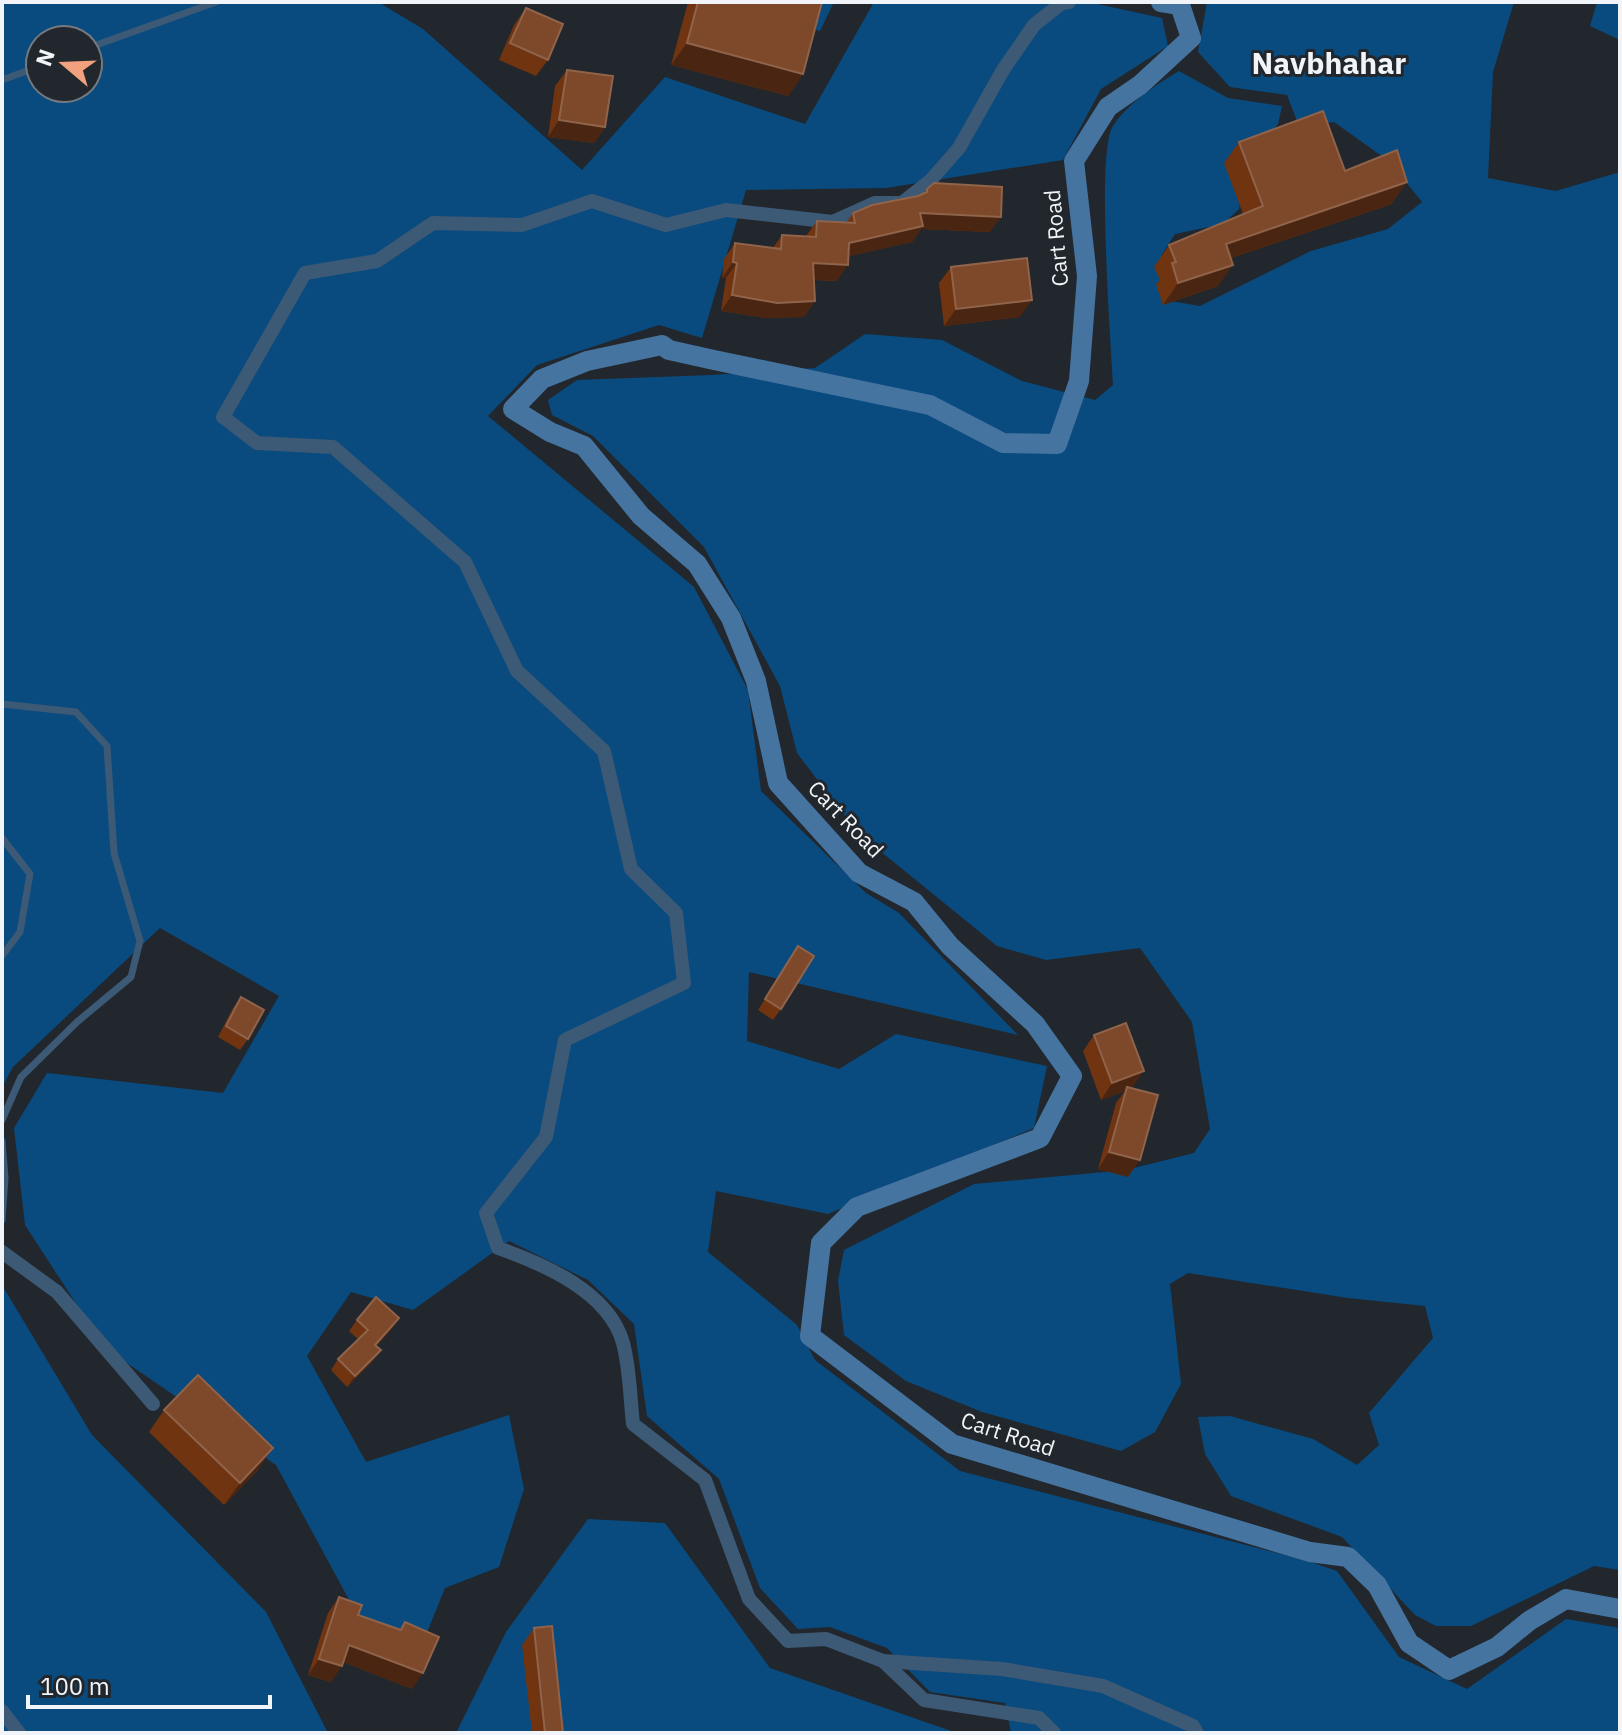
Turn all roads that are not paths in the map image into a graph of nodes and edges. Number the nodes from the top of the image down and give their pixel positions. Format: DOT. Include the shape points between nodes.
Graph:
graph roads {
  1 [pos="216,2"];
  2 [pos="1069,2"];
  3 [pos="1161,2"];
  4 [pos="104,42"];
  5 [pos="24,72"];
  6 [pos="2,80"];
  7 [pos="2,704"];
  8 [pos="2,838"];
  9 [pos="2,956"];
  10 [pos="2,1120"];
  11 [pos="2,1141"];
  12 [pos="2,1220"];
  13 [pos="2,1252"];
  14 [pos="153,1404"];
  15 [pos="1620,1609"];
  16 [pos="883,1661"];
  17 [pos="2,1711"];
  18 [pos="19,1733"];
  19 [pos="1054,1733"];
  20 [pos="1197,1733"];
  1 -- 4 [label="lane"];
  2 -- 16 [label="street" via="1034,25 959,148 902,203 875,203 833,222 726,210 666,225 592,201 522,225 433,223 377,261 305,273 223,417 257,443 333,447 465,562 517,671 604,751 631,869 676,913 684,983 565,1040 546,1137 486,1213 498,1248 541,1263 602,1304 623,1341 633,1424 705,1480 749,1599 788,1641 826,1639"];
  3 -- 15 [label="main road, Cart Road" via="1180,5 1191,38 1108,107 1074,161 1087,276 1079,381 1057,444 1003,443 930,405 662,345 587,361 542,379 513,409 584,446 641,516 697,564 731,618 756,681 778,783 859,873 914,902 950,946 1035,1024 1072,1076 1040,1138 857,1207 821,1243 810,1336 952,1444 1310,1552 1348,1557 1377,1585 1409,1643 1449,1670 1497,1647 1566,1599"];
  5 -- 6 [label="lane"];
  7 -- 10 [label="lane" via="76,712 107,746 114,853 140,941 131,977 21,1077"];
  8 -- 9 [label="lane" via="30,874 20,932"];
  11 -- 12 [label="lane"];
  13 -- 14 [label="street" via="57,1292"];
  16 -- 19 [label="street" via="924,1700 1039,1718"];
  16 -- 20 [label="street" via="1002,1669 1103,1686 1193,1726"];
  17 -- 18 [label="street"];
}
